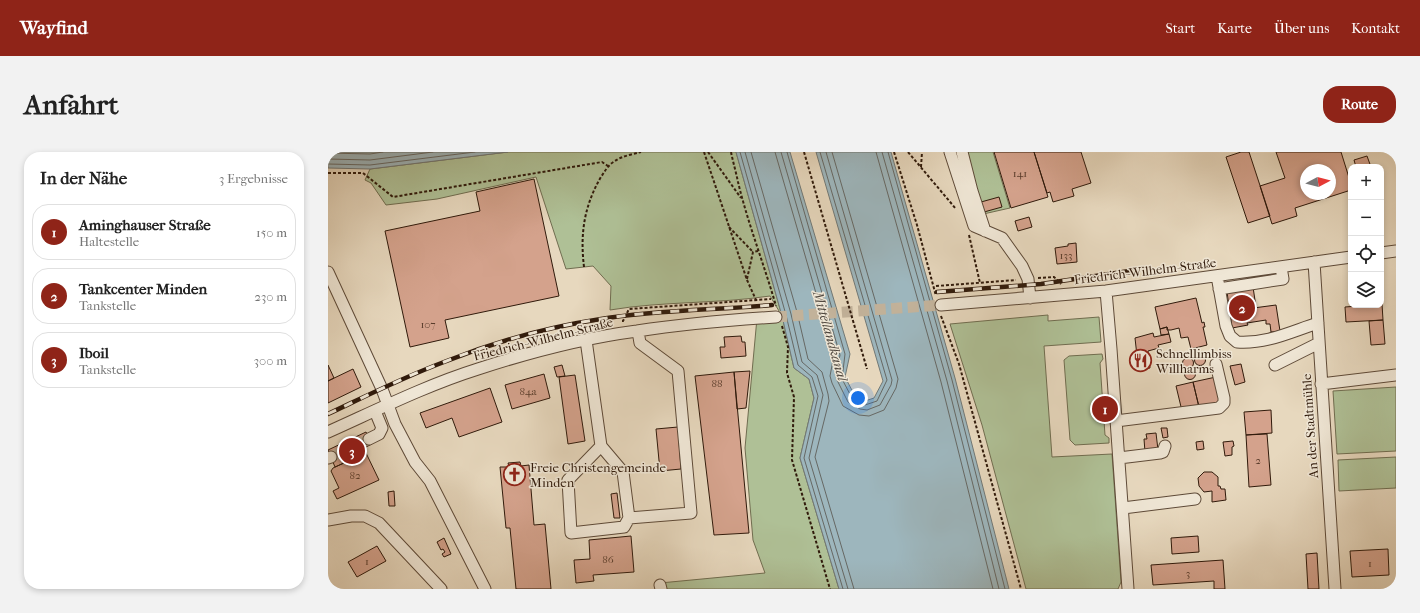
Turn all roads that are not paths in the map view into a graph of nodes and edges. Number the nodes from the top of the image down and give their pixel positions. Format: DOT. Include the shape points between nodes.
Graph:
graph roads {
  1 [pos="950,152"];
  2 [pos="962,152"];
  3 [pos="979,228"];
  4 [pos="1396,251"];
  5 [pos="1384,253"];
  6 [pos="1348,257"];
  7 [pos="1314,262"];
  8 [pos="1281,267"];
  9 [pos="328,272"];
  10 [pos="1217,276"];
  11 [pos="1219,289"];
  12 [pos="1106,291"];
  13 [pos="1030,298"];
  14 [pos="939,305"];
  15 [pos="778,318"];
  16 [pos="1318,324"];
  17 [pos="638,330"];
  18 [pos="586,340"];
  19 [pos="1319,343"];
  20 [pos="1216,364"];
  21 [pos="1275,365"];
  22 [pos="1396,375"];
  23 [pos="1322,384"];
  24 [pos="388,405"];
  25 [pos="375,411"];
  26 [pos="1116,421"];
  27 [pos="328,432"];
  28 [pos="369,439"];
  29 [pos="601,446"];
  30 [pos="1165,446"];
  31 [pos="1119,458"];
  32 [pos="1195,499"];
  33 [pos="1122,508"];
  34 [pos="629,518"];
  35 [pos="328,520"];
  36 [pos="441,589"];
  37 [pos="485,589"];
  38 [pos="1128,589"];
  39 [pos="1335,589"];
  1 -- 3 [label="street"];
  2 -- 3 [label="street"];
  3 -- 13 [label="street" via="1002,238 1022,266 1028,279"];
  4 -- 5 [label="street"];
  6 -- 7 [label="street, Friedrich-Wilhelm-Straße"];
  7 -- 8 [label="street, Friedrich-Wilhelm-Straße"];
  7 -- 16 [label="street, An der Stadtmühle"];
  8 -- 10 [label="street, Friedrich-Wilhelm-Straße"];
  8 -- 11 [label="street" via="1283,279"];
  9 -- 24 [label="street"];
  10 -- 11 [label="street"];
  10 -- 12 [label="street, Friedrich-Wilhelm-Straße"];
  11 -- 16 [label="street" via="1226,326 1230,336 1237,342 1260,342"];
  12 -- 13 [label="street, Friedrich-Wilhelm-Straße"];
  12 -- 26 [label="street"];
  13 -- 14 [label="street, Friedrich-Wilhelm-Straße"];
  15 -- 17 [label="street, Friedrich-Wilhelm-Straße"];
  16 -- 19 [label="street, An der Stadtmühle"];
  17 -- 18 [label="street, Friedrich-Wilhelm-Straße"];
  17 -- 34 [label="street" via="640,343 678,371 691,513"];
  18 -- 24 [label="street, Friedrich-Wilhelm-Straße" via="477,369"];
  18 -- 29 [label="street"];
  19 -- 21 [label="street"];
  19 -- 23 [label="street, An der Stadtmühle"];
  20 -- 26 [label="street" via="1224,398 1224,403 1219,408"];
  22 -- 23 [label="street"];
  23 -- 39 [label="street, An der Stadtmühle"];
  24 -- 25 [label="street, Friedrich-Wilhelm-Straße"];
  24 -- 37 [label="street" via="415,462 430,481"];
  25 -- 27 [label="street, Friedrich-Wilhelm-Straße"];
  25 -- 28 [label="street" via="382,428 379,434"];
  26 -- 31 [label="street"];
  29 -- 34 [label="street" via="623,472"];
  29 -- 34 [label="street" via="568,480 572,533 624,527"];
  30 -- 31 [label="street" via="1160,453"];
  31 -- 33 [label="street"];
  32 -- 33 [label="street"];
  33 -- 38 [label="street"];
  35 -- 36 [label="street" via="365,516 379,523"];
}
